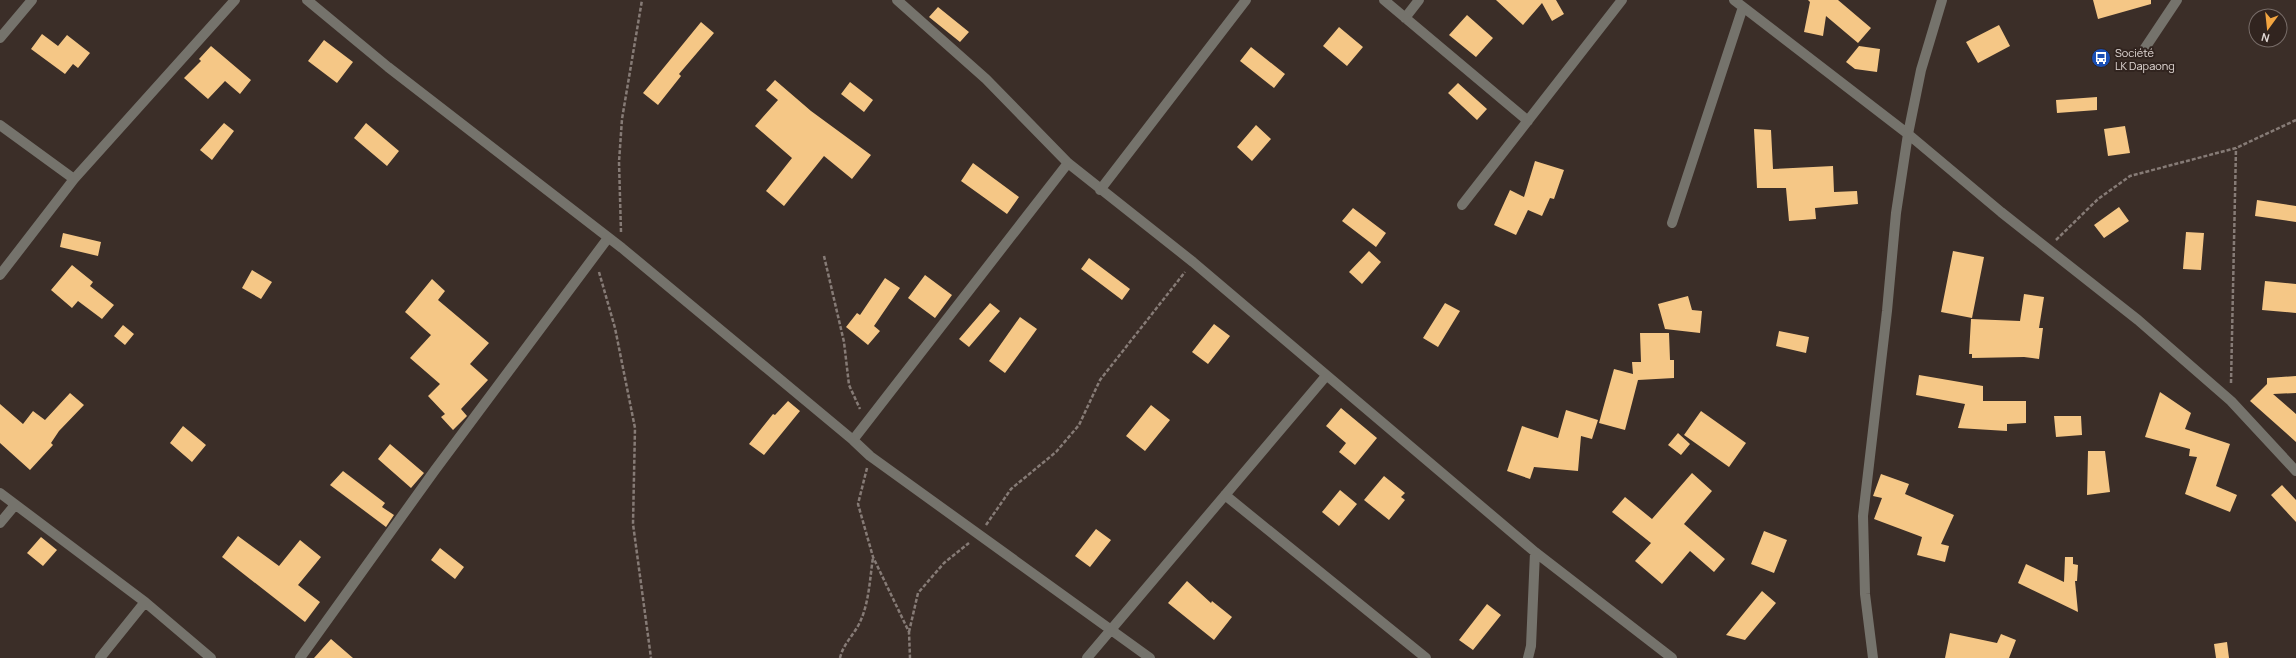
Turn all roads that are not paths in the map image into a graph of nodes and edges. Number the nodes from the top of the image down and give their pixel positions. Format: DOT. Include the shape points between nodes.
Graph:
graph roads {
  1 [pos="32,0"];
  2 [pos="235,0"];
  3 [pos="307,0"];
  4 [pos="896,0"];
  5 [pos="1246,0"];
  6 [pos="1384,0"];
  7 [pos="1419,0"];
  8 [pos="1622,0"];
  9 [pos="1734,0"];
  10 [pos="1942,0"];
  11 [pos="2177,0"];
  12 [pos="1743,7"];
  13 [pos="1405,18"];
  14 [pos="0,38"];
  15 [pos="2143,51"];
  16 [pos="1528,121"];
  17 [pos="0,125"];
  18 [pos="1908,134"];
  19 [pos="1068,163"];
  20 [pos="74,179"];
  21 [pos="1100,190"];
  22 [pos="1462,205"];
  23 [pos="1672,223"];
  24 [pos="608,238"];
  25 [pos="0,275"];
  26 [pos="1326,376"];
  27 [pos="853,440"];
  28 [pos="2296,471"];
  29 [pos="0,493"];
  30 [pos="1225,494"];
  31 [pos="15,505"];
  32 [pos="0,523"];
  33 [pos="1535,552"];
  34 [pos="145,602"];
  35 [pos="1112,630"];
  36 [pos="100,658"];
  37 [pos="211,658"];
  38 [pos="300,658"];
  39 [pos="1087,658"];
  40 [pos="1150,658"];
  41 [pos="1426,658"];
  42 [pos="1528,658"];
  43 [pos="1672,658"];
  44 [pos="1873,658"];
  1 -- 14 [label="street"];
  2 -- 20 [label="street"];
  3 -- 24 [label="street" via="388,67"];
  4 -- 19 [label="street" via="986,79"];
  5 -- 21 [label="street"];
  6 -- 13 [label="street"];
  7 -- 13 [label="street"];
  8 -- 16 [label="street"];
  9 -- 12 [label="street"];
  10 -- 18 [label="street" via="1922,70"];
  11 -- 15 [label="street"];
  12 -- 18 [label="street"];
  12 -- 23 [label="street"];
  13 -- 16 [label="street"];
  16 -- 22 [label="street"];
  17 -- 20 [label="street"];
  18 -- 28 [label="street" via="2138,320 2231,401"];
  18 -- 44 [label="street" via="1896,213 1863,516 1865,594"];
  19 -- 21 [label="street"];
  19 -- 27 [label="street"];
  20 -- 25 [label="street"];
  21 -- 26 [label="street" via="1193,262"];
  24 -- 27 [label="street"];
  24 -- 38 [label="street" via="435,470"];
  26 -- 30 [label="street"];
  26 -- 33 [label="street"];
  27 -- 35 [label="street" via="870,456"];
  29 -- 31 [label="street"];
  30 -- 35 [label="street"];
  30 -- 41 [label="street"];
  31 -- 32 [label="street"];
  31 -- 34 [label="street"];
  33 -- 42 [label="street" via="1531,646"];
  33 -- 43 [label="street"];
  34 -- 36 [label="street"];
  34 -- 37 [label="street"];
  35 -- 39 [label="street"];
  35 -- 40 [label="street"];
}
